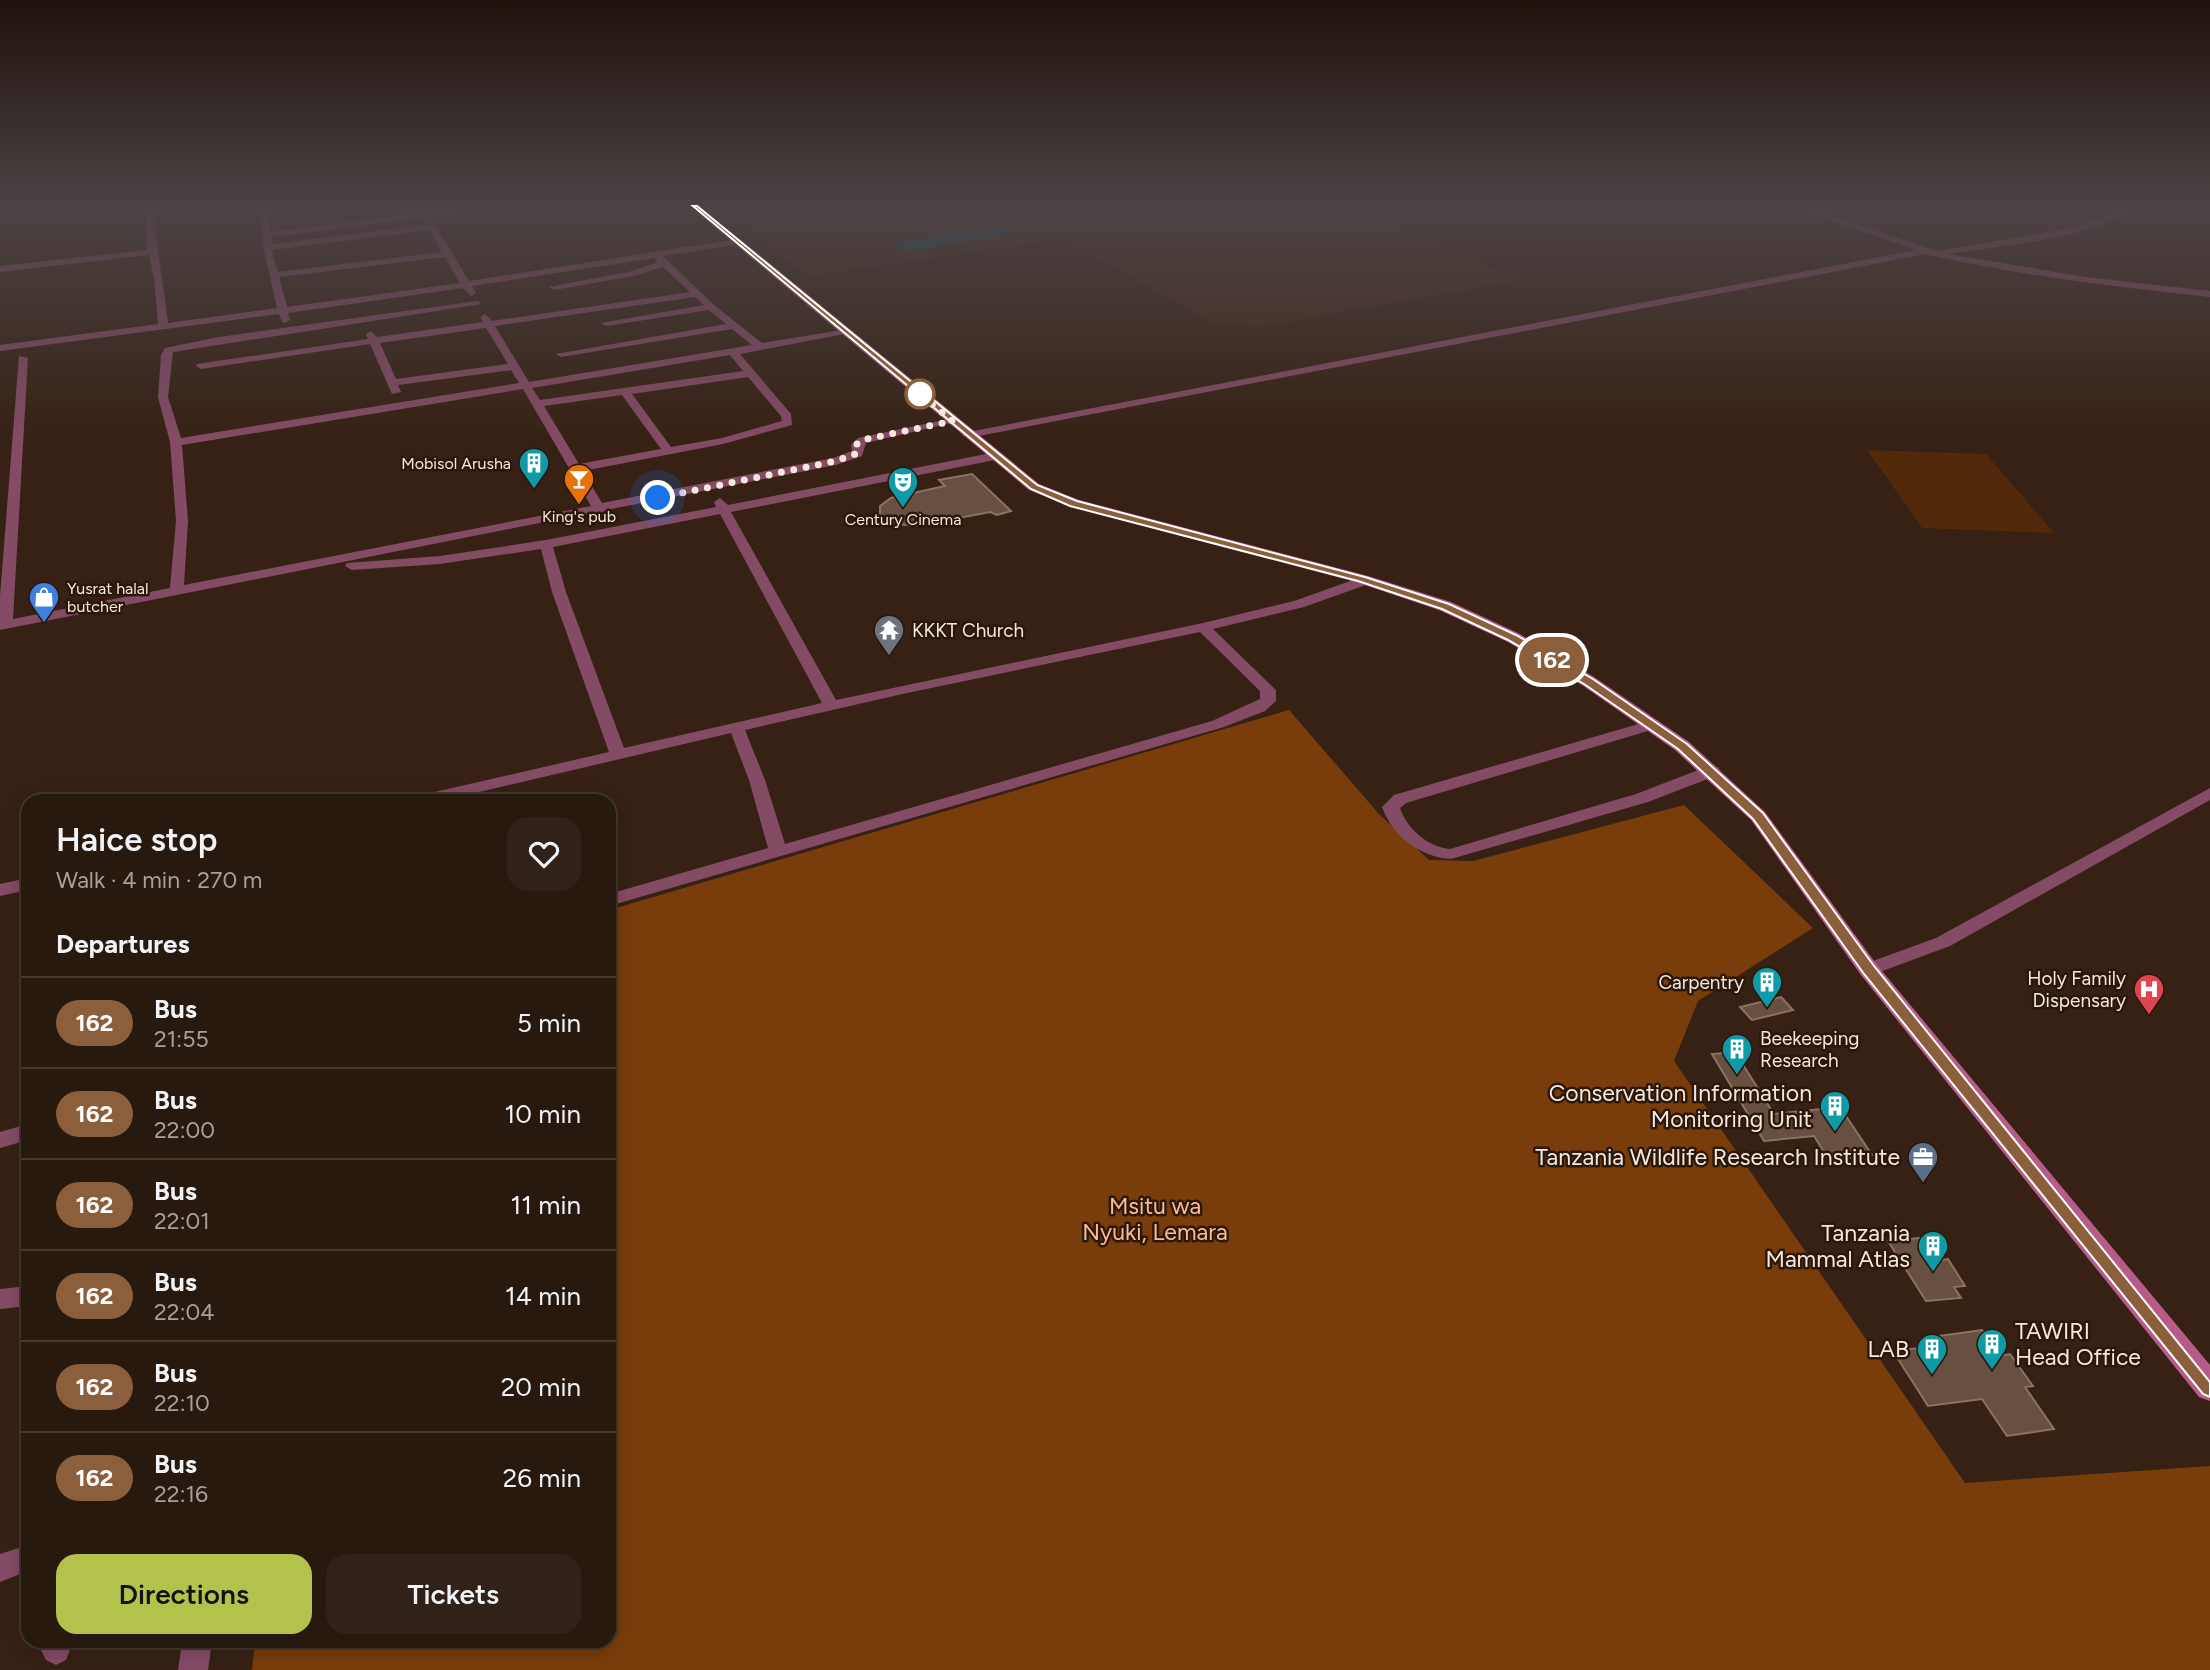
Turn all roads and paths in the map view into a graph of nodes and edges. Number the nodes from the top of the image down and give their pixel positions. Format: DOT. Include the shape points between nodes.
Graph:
graph roads {
  1 [pos="160,285"];
  2 [pos="277,285"];
  3 [pos="466,285"];
  4 [pos="566,285"];
  5 [pos="688,285"];
  6 [pos="789,285"];
  7 [pos="1757,285"];
  8 [pos="2133,285"];
  9 [pos="554,287"];
  10 [pos="697,294"];
  11 [pos="2210,294"];
  12 [pos="477,304"];
  13 [pos="711,307"];
  14 [pos="282,310"];
  15 [pos="362,320"];
  16 [pos="606,323"];
  17 [pos="489,325"];
  18 [pos="163,326"];
  19 [pos="733,326"];
  20 [pos="287,330"];
  21 [pos="844,331"];
  22 [pos="375,341"];
  23 [pos="0,348"];
  24 [pos="761,348"];
  25 [pos="733,352"];
  26 [pos="561,354"];
  27 [pos="23,358"];
  28 [pos="201,366"];
  29 [pos="514,366"];
  30 [pos="751,373"];
  31 [pos="394,382"];
  32 [pos="527,385"];
  33 [pos="625,392"];
  34 [pos="538,404"];
  35 [pos="400,405"];
  36 [pos="953,421"];
  37 [pos="968,435"];
  38 [pos="176,442"];
  39 [pos="668,451"];
  40 [pos="996,456"];
  41 [pos="577,468"];
  42 [pos="713,486"];
  43 [pos="600,510"];
  44 [pos="724,510"];
  45 [pos="546,544"];
  46 [pos="302,567"];
  47 [pos="1362,579"];
  48 [pos="177,593"];
  49 [pos="3,625"];
  50 [pos="1203,627"];
  51 [pos="831,705"];
  52 [pos="1652,724"];
  53 [pos="736,727"];
  54 [pos="618,755"];
  55 [pos="1712,771"];
  56 [pos="2210,793"];
  57 [pos="448,794"];
  58 [pos="778,851"];
  59 [pos="21,886"];
  60 [pos="0,890"];
  61 [pos="616,898"];
  62 [pos="1869,970"];
  63 [pos="21,1134"];
  64 [pos="0,1140"];
  65 [pos="21,1297"];
  66 [pos="0,1300"];
  67 [pos="2210,1388"];
  68 [pos="21,1560"];
  69 [pos="0,1567"];
  70 [pos="196,1648"];
  71 [pos="193,1670"];
  1 -- 18 [label="street"];
  2 -- 14 [label="street"];
  3 -- 12 [label="street"];
  3 -- 14 [label="street"];
  4 -- 9 [label="street"];
  5 -- 10 [label="street"];
  6 -- 21 [label="street"];
  7 -- 37 [label="street"];
  8 -- 11 [label="street"];
  10 -- 13 [label="street"];
  10 -- 17 [label="street"];
  12 -- 15 [label="street"];
  12 -- 17 [label="street"];
  13 -- 16 [label="street"];
  13 -- 19 [label="street"];
  14 -- 18 [label="street"];
  14 -- 20 [label="street"];
  15 -- 20 [label="street"];
  15 -- 22 [label="street"];
  17 -- 22 [label="street"];
  17 -- 29 [label="street"];
  18 -- 23 [label="street"];
  19 -- 24 [label="street"];
  19 -- 26 [label="street"];
  20 -- 38 [label="street" via="169,350 163,397"];
  21 -- 24 [label="street"];
  21 -- 36 [label="street"];
  22 -- 28 [label="street"];
  22 -- 31 [label="street"];
  24 -- 25 [label="street"];
  25 -- 30 [label="street"];
  25 -- 32 [label="street"];
  27 -- 49 [label="street" via="13,408"];
  29 -- 31 [label="street"];
  29 -- 32 [label="street"];
  30 -- 33 [label="street"];
  30 -- 39 [label="street" via="788,423"];
  31 -- 35 [label="street"];
  32 -- 34 [label="street"];
  32 -- 35 [label="street"];
  33 -- 34 [label="street"];
  33 -- 39 [label="street"];
  34 -- 41 [label="street"];
  35 -- 38 [label="street"];
  36 -- 37 [label="street"];
  36 -- 42 [label="street" via="862,440 857,444 858,453 846,458"];
  37 -- 40 [label="street"];
  38 -- 48 [label="street" via="182,530"];
  39 -- 41 [label="street"];
  40 -- 44 [label="street"];
  40 -- 47 [label="street" via="1034,487 1066,501"];
  41 -- 43 [label="street"];
  42 -- 43 [label="street"];
  42 -- 44 [label="street"];
  43 -- 46 [label="street"];
  44 -- 45 [label="street"];
  44 -- 51 [label="street"];
  45 -- 46 [label="street" via="392,565"];
  45 -- 54 [label="street" via="563,605"];
  46 -- 48 [label="street"];
  47 -- 50 [label="street" via="1300,604"];
  47 -- 52 [label="street" via="1428,599 1501,632"];
  48 -- 49 [label="street"];
  50 -- 51 [label="street"];
  50 -- 58 [label="street" via="1268,690 1268,701 1218,724"];
  51 -- 53 [label="street"];
  52 -- 55 [label="street"];
  52 -- 55 [label="street" via="1400,799 1391,807 1393,818 1431,850 1451,854 1677,787"];
  53 -- 54 [label="street"];
  53 -- 58 [label="street"];
  54 -- 57 [label="street"];
  55 -- 62 [label="street" via="1758,816"];
  56 -- 62 [label="street" via="1942,942"];
  58 -- 61 [label="street"];
  59 -- 60 [label="street"];
  62 -- 67 [label="street"];
  63 -- 64 [label="street"];
  65 -- 66 [label="street"];
  68 -- 69 [label="street"];
  70 -- 71 [label="street"];
}
